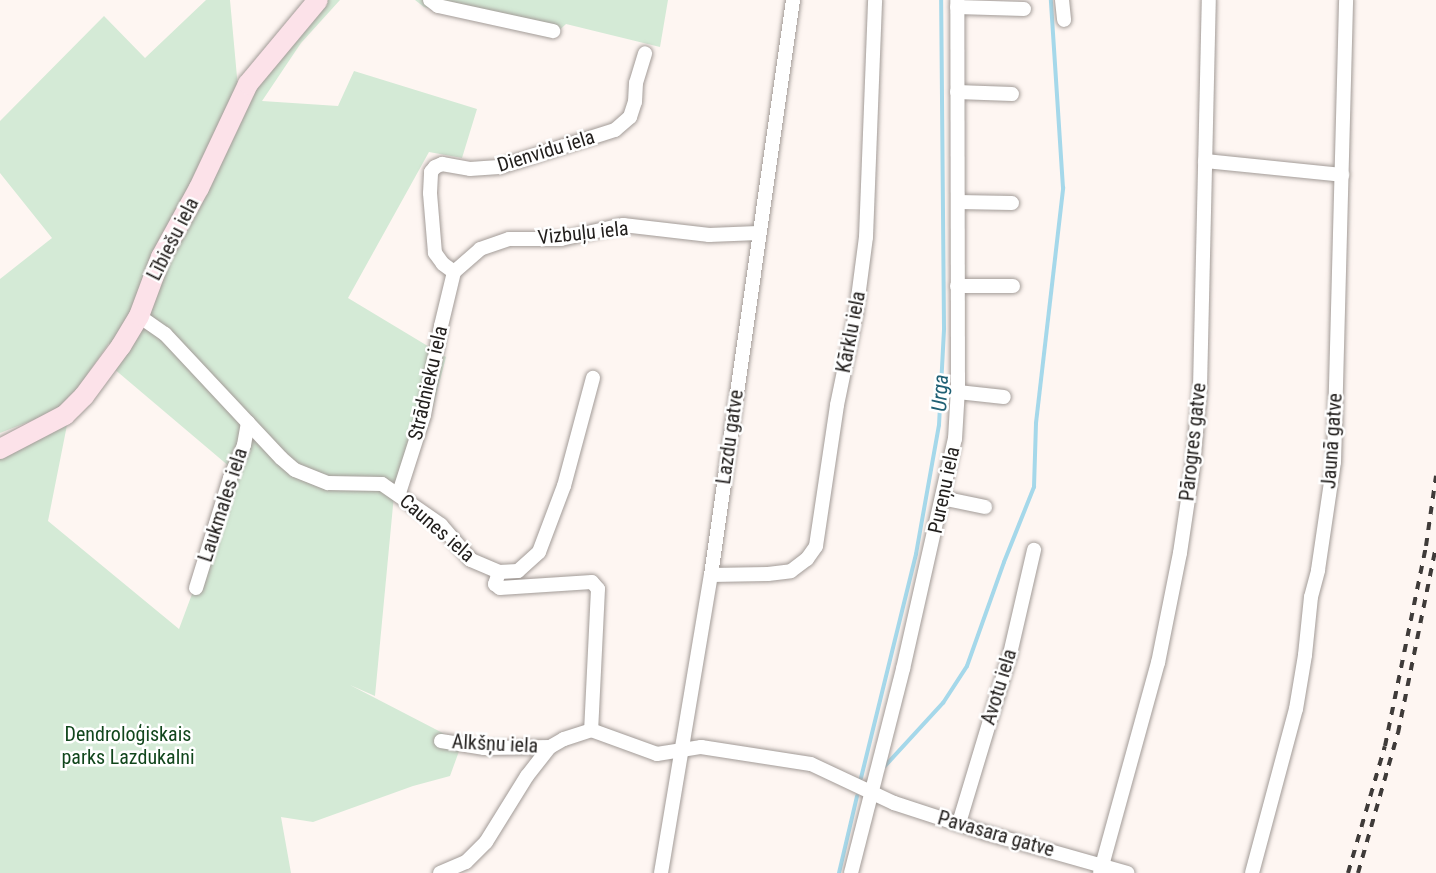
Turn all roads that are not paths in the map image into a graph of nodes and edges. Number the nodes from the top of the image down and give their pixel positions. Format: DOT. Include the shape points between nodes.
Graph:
graph roads {
  1 [pos="318,0"];
  2 [pos="430,0"];
  3 [pos="793,0"];
  4 [pos="875,0"];
  5 [pos="1062,0"];
  6 [pos="1209,0"];
  7 [pos="1346,0"];
  8 [pos="957,4"];
  9 [pos="1024,9"];
  10 [pos="1064,20"];
  11 [pos="553,32"];
  12 [pos="645,53"];
  13 [pos="957,92"];
  14 [pos="1012,94"];
  15 [pos="1205,161"];
  16 [pos="1342,175"];
  17 [pos="958,202"];
  18 [pos="1012,203"];
  19 [pos="758,233"];
  20 [pos="454,272"];
  21 [pos="957,286"];
  22 [pos="1013,286"];
  23 [pos="139,316"];
  24 [pos="593,378"];
  25 [pos="958,392"];
  26 [pos="1004,397"];
  27 [pos="248,422"];
  28 [pos="0,449"];
  29 [pos="399,494"];
  30 [pos="942,498"];
  31 [pos="985,507"];
  32 [pos="1034,550"];
  33 [pos="499,572"];
  34 [pos="711,575"];
  35 [pos="196,588"];
  36 [pos="591,730"];
  37 [pos="441,741"];
  38 [pos="550,747"];
  39 [pos="680,752"];
  40 [pos="869,790"];
  41 [pos="959,823"];
  42 [pos="1101,869"];
  43 [pos="440,873"];
  44 [pos="661,873"];
  45 [pos="851,873"];
  46 [pos="1127,873"];
  47 [pos="1252,873"];
  1 -- 23 [label="street, Lībiešu iela" via="248,84 161,257"];
  2 -- 11 [label="street" via="438,6"];
  3 -- 19 [label="street, Lazdu gatve"];
  4 -- 34 [label="street, Kārklu iela" via="866,237 816,546 807,560 791,571"];
  5 -- 10 [label="street"];
  6 -- 15 [label="street, Pārogres gatve"];
  7 -- 16 [label="street, Jaunā gatve"];
  8 -- 9 [label="street"];
  8 -- 13 [label="street, Pureņu iela"];
  12 -- 20 [label="street, Dienvidu iela" via="630,117 615,130 499,167 435,167 430,192 435,253"];
  13 -- 14 [label="street"];
  13 -- 17 [label="street, Pureņu iela"];
  15 -- 16 [label="street"];
  15 -- 42 [label="street, Pārogres gatve" via="1200,388 1190,488 1158,663"];
  16 -- 47 [label="street, Jaunā gatve" via="1335,462 1296,709"];
  17 -- 18 [label="street"];
  17 -- 21 [label="street, Pureņu iela"];
  19 -- 20 [label="street, Vizbuļu iela" via="709,235 623,225 561,239 509,239 480,249"];
  19 -- 34 [label="street, Lazdu gatve"];
  20 -- 29 [label="street, Strādnieku iela" via="424,415"];
  21 -- 22 [label="street"];
  21 -- 25 [label="street, Pureņu iela"];
  23 -- 27 [label="street, Caunes iela" via="165,334"];
  23 -- 28 [label="street, Lībiešu iela" via="84,396 65,415"];
  24 -- 33 [label="street" via="564,486 539,552 518,571"];
  25 -- 26 [label="street"];
  25 -- 30 [label="street, Pureņu iela" via="955,439"];
  27 -- 29 [label="street, Caunes iela" via="295,470 328,483 382,484"];
  27 -- 35 [label="street, Laukmales iela" via="244,445"];
  29 -- 33 [label="street, Caunes iela" via="453,536 471,560"];
  30 -- 31 [label="street"];
  30 -- 40 [label="street, Pureņu iela" via="903,669"];
  32 -- 41 [label="street, Avotu iela" via="1010,654"];
  33 -- 36 [label="street" via="495,584 500,588 592,582 598,589"];
  34 -- 39 [label="street, Lazdu gatve"];
  36 -- 38 [label="street"];
  36 -- 39 [label="street" via="657,754"];
  37 -- 38 [label="street, Alkšņu iela" via="484,748"];
  38 -- 43 [label="street" via="486,842 466,862"];
  39 -- 40 [label="street, Pavasara gatve" via="701,747 785,758 811,764"];
  39 -- 44 [label="street, Lazdu gatve"];
  40 -- 41 [label="street, Pavasara gatve" via="894,803"];
  40 -- 45 [label="street, Pureņu iela"];
  41 -- 42 [label="street, Pavasara gatve"];
  42 -- 46 [label="street, Pavasara gatve"];
}
